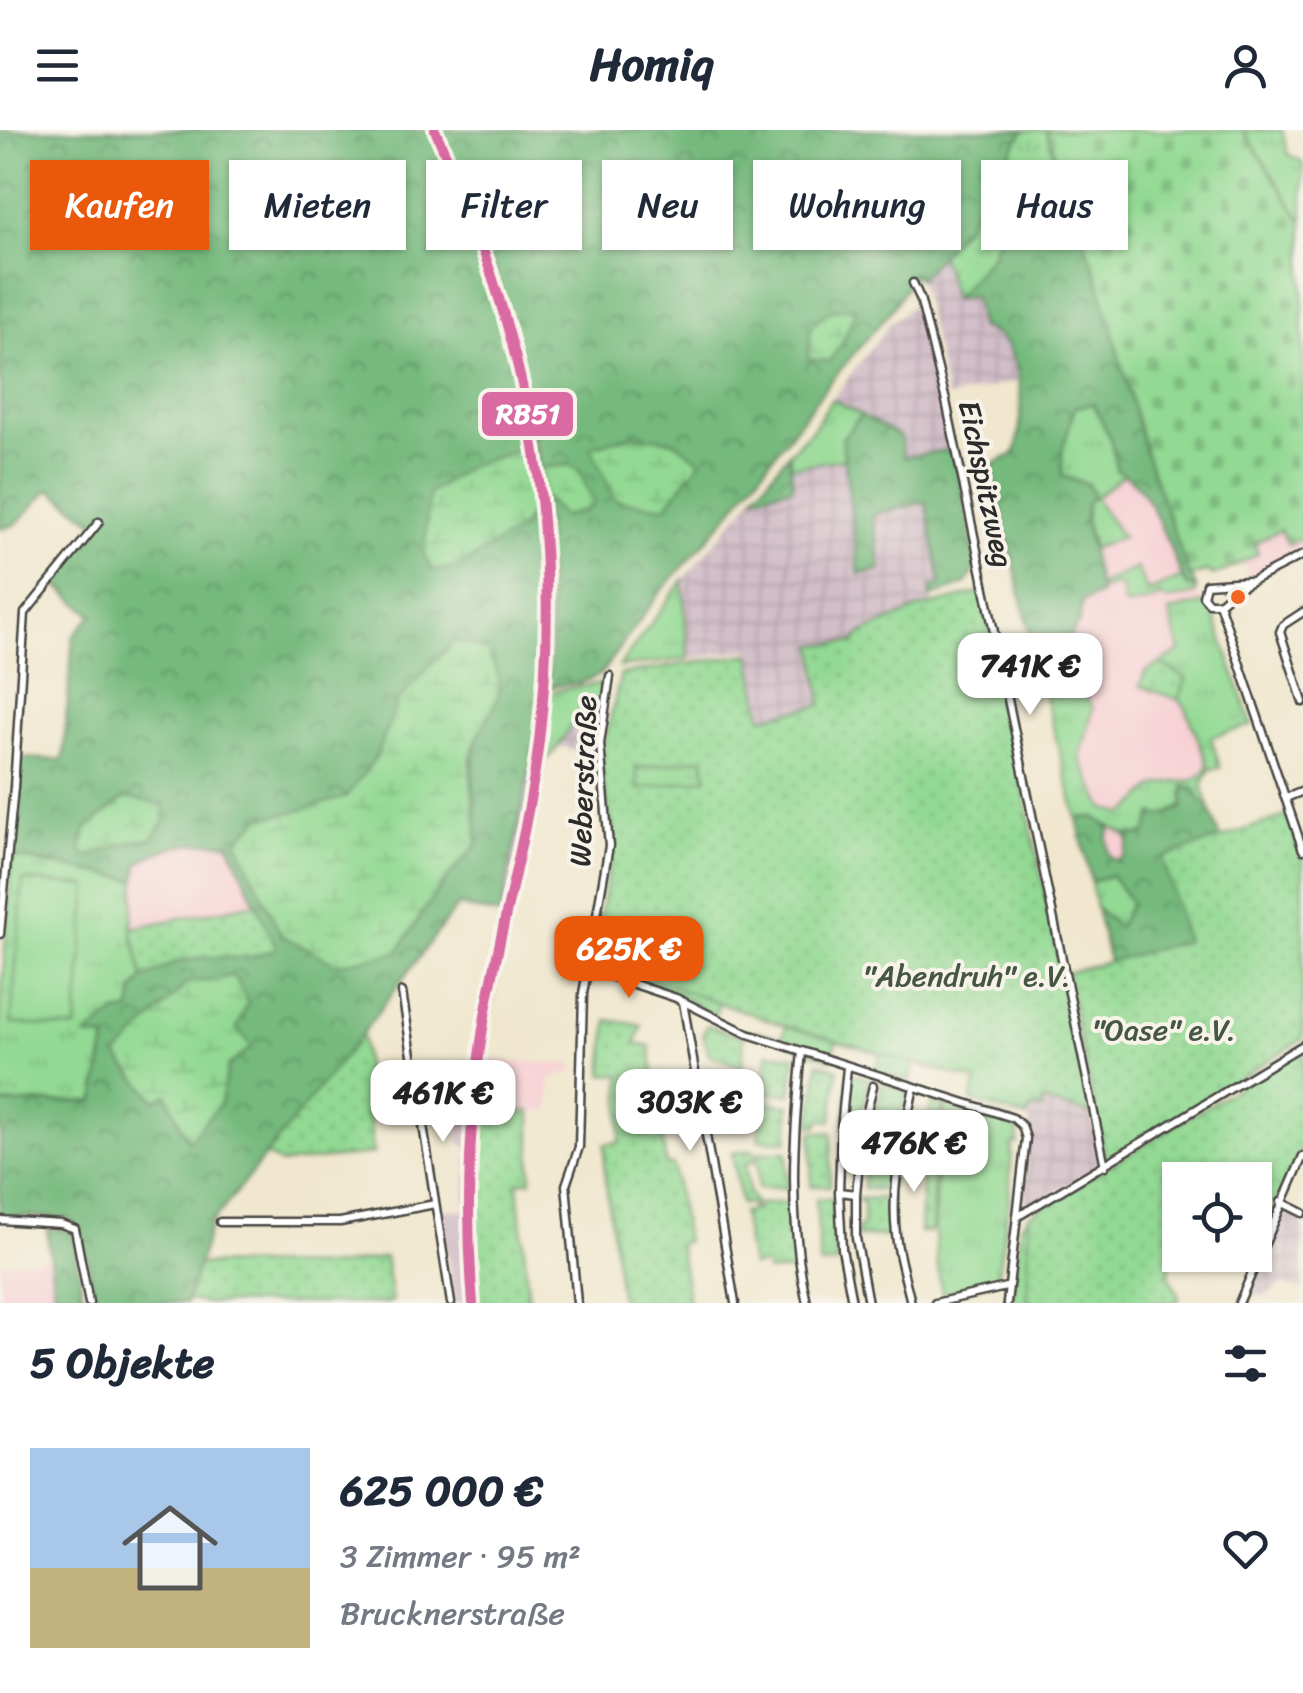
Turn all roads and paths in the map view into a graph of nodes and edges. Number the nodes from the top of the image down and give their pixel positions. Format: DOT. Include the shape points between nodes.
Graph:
graph roads {
  1 [pos="913,284"];
  2 [pos="98,522"];
  3 [pos="1303,555"];
  4 [pos="1252,581"];
  5 [pos="1219,603"];
  6 [pos="1303,612"];
  7 [pos="610,676"];
  8 [pos="1303,702"];
  9 [pos="1303,792"];
  10 [pos="1286,798"];
  11 [pos="0,817"];
  12 [pos="11,820"];
  13 [pos="1303,850"];
  14 [pos="0,934"];
  15 [pos="586,968"];
  16 [pos="402,992"];
  17 [pos="683,1001"];
  18 [pos="1303,1045"];
  19 [pos="802,1052"];
  20 [pos="846,1067"];
  21 [pos="874,1086"];
  22 [pos="914,1087"];
  23 [pos="841,1130"];
  24 [pos="862,1132"];
  25 [pos="1303,1156"];
  26 [pos="1105,1166"];
  27 [pos="839,1192"];
  28 [pos="856,1194"];
  29 [pos="1281,1202"];
  30 [pos="435,1204"];
  31 [pos="1303,1213"];
  32 [pos="1017,1218"];
  33 [pos="0,1220"];
  34 [pos="220,1222"];
  35 [pos="857,1245"];
  36 [pos="842,1247"];
  37 [pos="1006,1288"];
  38 [pos="852,1302"];
  39 [pos="88,1303"];
  40 [pos="451,1303"];
  41 [pos="577,1303"];
  42 [pos="735,1303"];
  43 [pos="807,1303"];
  44 [pos="868,1303"];
  45 [pos="911,1303"];
  46 [pos="935,1303"];
  47 [pos="1007,1303"];
  48 [pos="1239,1303"];
  1 -- 26 [label="street, Eichspitzweg" via="946,400"];
  2 -- 12 [label="street" via="25,613"];
  3 -- 4 [label="street"];
  4 -- 5 [label="street"];
  4 -- 5 [label="street" via="1214,582 1204,589 1209,603"];
  5 -- 10 [label="street"];
  6 -- 8 [label="street" via="1280,632"];
  7 -- 15 [label="street, Weberstraße" via="600,744 609,846"];
  9 -- 10 [label="street"];
  10 -- 13 [label="street"];
  11 -- 12 [label="street"];
  12 -- 14 [label="street"];
  15 -- 17 [label="street"];
  15 -- 41 [label="street, Weberstraße" via="579,1148 566,1186"];
  16 -- 30 [label="street"];
  17 -- 19 [label="street"];
  17 -- 42 [label="street"];
  18 -- 26 [label="street"];
  19 -- 20 [label="street"];
  19 -- 43 [label="street" via="793,1200"];
  20 -- 22 [label="street"];
  20 -- 23 [label="street"];
  21 -- 24 [label="street"];
  22 -- 32 [label="street" via="1022,1126"];
  22 -- 45 [label="street" via="899,1153 895,1222"];
  23 -- 24 [label="street"];
  23 -- 27 [label="street"];
  24 -- 28 [label="street"];
  25 -- 29 [label="street"];
  26 -- 32 [label="street"];
  27 -- 28 [label="street"];
  27 -- 36 [label="street"];
  28 -- 35 [label="street"];
  29 -- 31 [label="street"];
  29 -- 48 [label="street"];
  30 -- 34 [label="street" via="340,1222"];
  30 -- 40 [label="street"];
  32 -- 37 [label="street"];
  33 -- 39 [label="street" via="75,1229"];
  35 -- 36 [label="street"];
  35 -- 44 [label="street"];
  36 -- 38 [label="street"];
  37 -- 46 [label="street"];
  37 -- 47 [label="street"];
}
